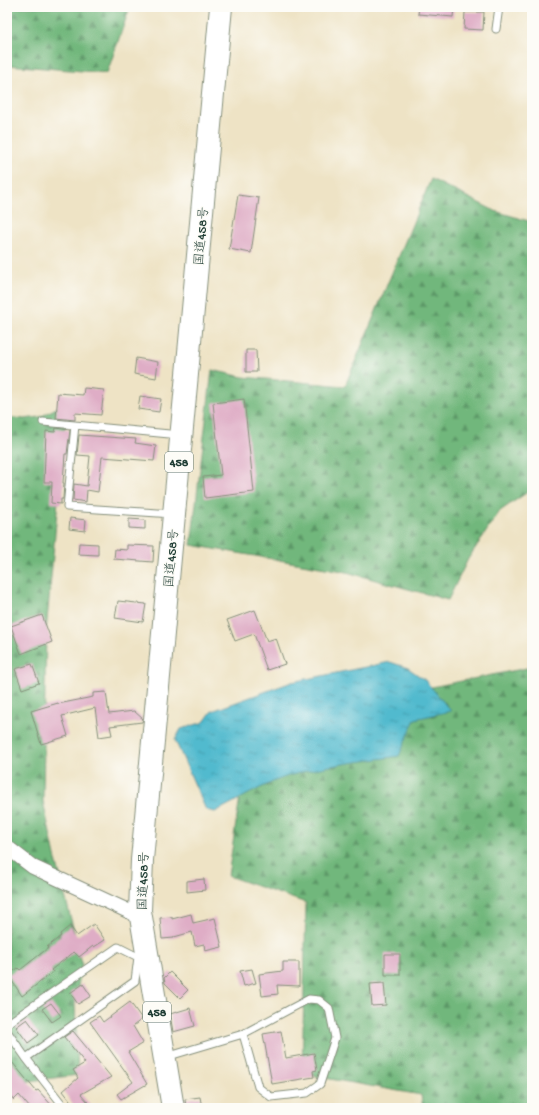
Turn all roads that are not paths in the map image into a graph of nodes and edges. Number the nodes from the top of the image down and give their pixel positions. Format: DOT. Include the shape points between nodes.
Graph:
graph roads {
  1 [pos="221,7"];
  2 [pos="499,7"];
  3 [pos="496,29"];
  4 [pos="43,422"];
  5 [pos="75,425"];
  6 [pos="182,435"];
  7 [pos="174,514"];
  8 [pos="7,847"];
  9 [pos="141,917"];
  10 [pos="144,960"];
  11 [pos="7,1024"];
  12 [pos="7,1031"];
  13 [pos="243,1034"];
  14 [pos="26,1058"];
  15 [pos="164,1058"];
  16 [pos="65,1108"];
  17 [pos="173,1108"];
  1 -- 6 [label="highway, 国道458号 / 458"];
  2 -- 3 [label="lane"];
  4 -- 5 [label="lane"];
  5 -- 6 [label="lane"];
  5 -- 7 [label="lane" via="68,507"];
  6 -- 7 [label="highway, 国道458号 / 458"];
  7 -- 9 [label="highway, 国道458号 / 458" via="142,860"];
  8 -- 9 [label="street" via="33,867"];
  9 -- 10 [label="highway, 国道458号 / 458"];
  10 -- 11 [label="lane" via="118,947"];
  10 -- 14 [label="lane" via="135,981"];
  10 -- 15 [label="highway, 国道458号 / 458"];
  12 -- 14 [label="lane"];
  13 -- 13 [label="lane" via="309,999 319,1000 330,1008 335,1038 320,1084 307,1093 271,1097 258,1087"];
  13 -- 15 [label="lane"];
  14 -- 16 [label="lane"];
  15 -- 17 [label="highway, 国道458号 / 458"];
}
